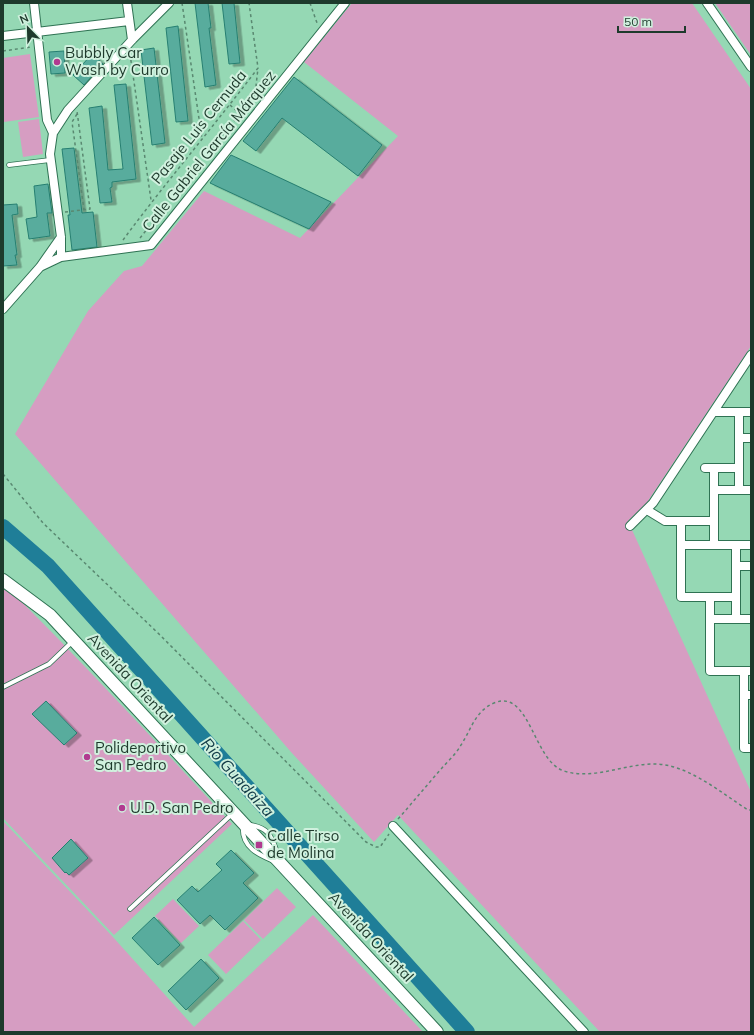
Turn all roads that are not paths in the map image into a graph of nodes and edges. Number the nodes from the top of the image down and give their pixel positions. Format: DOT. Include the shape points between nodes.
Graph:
graph roads {
  1 [pos="34,3"];
  2 [pos="127,3"];
  3 [pos="169,3"];
  4 [pos="345,3"];
  5 [pos="708,3"];
  6 [pos="129,21"];
  7 [pos="37,32"];
  8 [pos="3,36"];
  9 [pos="130,42"];
  10 [pos="751,67"];
  11 [pos="53,133"];
  12 [pos="51,160"];
  13 [pos="9,165"];
  14 [pos="61,236"];
  15 [pos="61,258"];
  16 [pos="40,267"];
  17 [pos="3,309"];
  18 [pos="751,355"];
  19 [pos="714,412"];
  20 [pos="739,412"];
  21 [pos="751,412"];
  22 [pos="739,438"];
  23 [pos="751,438"];
  24 [pos="705,468"];
  25 [pos="739,468"];
  26 [pos="714,469"];
  27 [pos="714,490"];
  28 [pos="739,490"];
  29 [pos="751,490"];
  30 [pos="647,510"];
  31 [pos="681,521"];
  32 [pos="714,522"];
  33 [pos="630,526"];
  34 [pos="681,545"];
  35 [pos="714,545"];
  36 [pos="736,545"];
  37 [pos="751,545"];
  38 [pos="736,566"];
  39 [pos="751,566"];
  40 [pos="3,580"];
  41 [pos="710,597"];
  42 [pos="736,597"];
  43 [pos="710,619"];
  44 [pos="736,619"];
  45 [pos="751,619"];
  46 [pos="73,640"];
  47 [pos="747,671"];
  48 [pos="3,687"];
  49 [pos="747,695"];
  50 [pos="751,748"];
  51 [pos="233,813"];
  52 [pos="393,826"];
  53 [pos="130,909"];
  54 [pos="437,1032"];
  55 [pos="584,1032"];
  1 -- 7 [label="street"];
  2 -- 6 [label="street"];
  3 -- 9 [label="street"];
  4 -- 15 [label="street, Calle Gabriel García Márquez" via="151,245"];
  5 -- 10 [label="street"];
  6 -- 7 [label="street"];
  6 -- 9 [label="street"];
  7 -- 8 [label="street"];
  7 -- 11 [label="street" via="47,120"];
  9 -- 11 [label="street" via="68,110"];
  11 -- 12 [label="street"];
  12 -- 13 [label="lane"];
  12 -- 14 [label="street"];
  14 -- 15 [label="street"];
  14 -- 16 [label="street"];
  15 -- 16 [label="street, Calle Gabriel García Márquez"];
  16 -- 17 [label="street"];
  18 -- 19 [label="street"];
  19 -- 20 [label="street"];
  19 -- 30 [label="street"];
  20 -- 21 [label="street"];
  20 -- 22 [label="street"];
  22 -- 23 [label="street"];
  22 -- 25 [label="street"];
  24 -- 26 [label="street"];
  25 -- 26 [label="street"];
  25 -- 28 [label="street"];
  26 -- 27 [label="street"];
  27 -- 28 [label="street"];
  27 -- 32 [label="street"];
  28 -- 29 [label="street"];
  30 -- 31 [label="street" via="664,521"];
  30 -- 33 [label="street"];
  31 -- 32 [label="street"];
  31 -- 34 [label="street"];
  32 -- 35 [label="street"];
  34 -- 35 [label="street"];
  34 -- 41 [label="street" via="681,597"];
  35 -- 36 [label="street"];
  36 -- 37 [label="street"];
  36 -- 38 [label="street"];
  38 -- 39 [label="street"];
  38 -- 42 [label="street"];
  40 -- 46 [label="street, Avenida Oriental" via="50,615"];
  41 -- 42 [label="street"];
  41 -- 43 [label="street"];
  42 -- 44 [label="street"];
  43 -- 44 [label="street"];
  43 -- 47 [label="street" via="710,671"];
  44 -- 45 [label="street"];
  46 -- 48 [label="lane" via="49,664"];
  46 -- 51 [label="street, Avenida Oriental"];
  47 -- 49 [label="street"];
  49 -- 50 [label="street" via="744,748"];
  51 -- 53 [label="lane"];
  51 -- 54 [label="street, Avenida Oriental"];
  52 -- 55 [label="street"];
}
